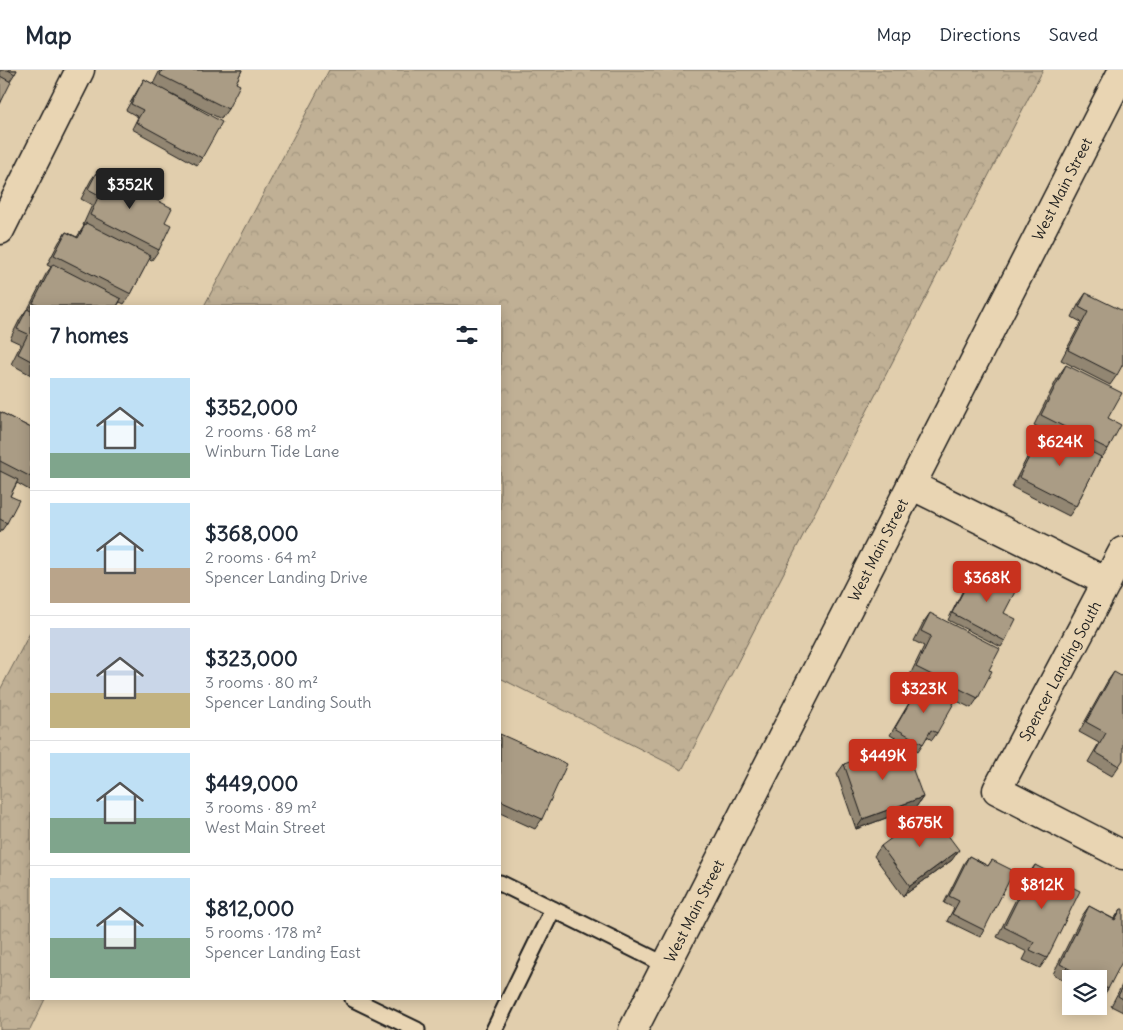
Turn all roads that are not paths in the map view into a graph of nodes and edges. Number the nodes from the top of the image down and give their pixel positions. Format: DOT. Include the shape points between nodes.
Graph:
graph roads {
  1 [pos="80,70"];
  2 [pos="1123,70"];
  3 [pos="7,197"];
  4 [pos="0,230"];
  5 [pos="911,485"];
  6 [pos="1123,551"];
  7 [pos="1107,582"];
  8 [pos="1123,855"];
  9 [pos="501,883"];
  10 [pos="554,909"];
  11 [pos="666,965"];
  12 [pos="355,1000"];
  13 [pos="417,1030"];
  14 [pos="494,1030"];
  15 [pos="633,1030"];
  1 -- 3 [label="main road"];
  2 -- 5 [label="main road, West Main Street"];
  3 -- 4 [label="main road"];
  5 -- 7 [label="main road"];
  5 -- 11 [label="main road, West Main Street"];
  6 -- 7 [label="main road, Spencer Landing South"];
  7 -- 8 [label="main road, Spencer Landing South" via="997,790"];
  9 -- 10 [label="lane"];
  10 -- 11 [label="lane"];
  10 -- 14 [label="lane"];
  11 -- 15 [label="main road, West Main Street"];
  12 -- 13 [label="lane"];
}
